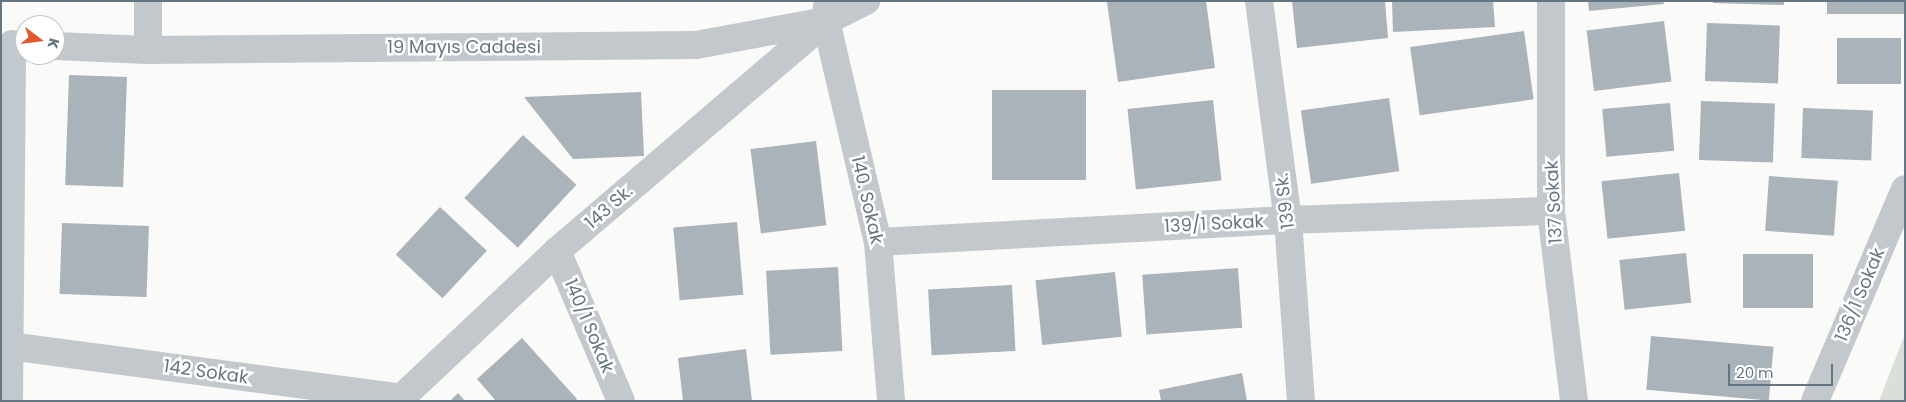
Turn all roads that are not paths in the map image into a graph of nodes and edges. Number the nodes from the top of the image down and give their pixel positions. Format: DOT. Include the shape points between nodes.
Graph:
graph roads {
  1 [pos="148,1"];
  2 [pos="866,1"];
  3 [pos="1260,1"];
  4 [pos="1551,1"];
  5 [pos="826,11"];
  6 [pos="13,44"];
  7 [pos="65,46"];
  8 [pos="148,50"];
  9 [pos="1905,189"];
  10 [pos="1551,211"];
  11 [pos="1288,220"];
  12 [pos="878,242"];
  13 [pos="557,251"];
  14 [pos="10,346"];
  15 [pos="400,399"];
  16 [pos="9,401"];
  17 [pos="621,401"];
  18 [pos="891,401"];
  19 [pos="1301,401"];
  20 [pos="1574,401"];
  21 [pos="1816,401"];
  1 -- 8 [label="street"];
  2 -- 5 [label="street, 19 Mayıs Caddesi"];
  3 -- 11 [label="street, 139 Sk."];
  4 -- 10 [label="street, 137 Sokak"];
  5 -- 8 [label="street, 19 Mayıs Caddesi" via="696,45"];
  5 -- 12 [label="street, 140. Sokak"];
  5 -- 13 [label="street, 143 Sk."];
  6 -- 14 [label="street"];
  7 -- 8 [label="street, 19 Mayıs Caddesi"];
  9 -- 21 [label="street, 136/1 Sokak"];
  10 -- 11 [label="street, 139/1 Sokak"];
  10 -- 20 [label="street, 137 Sokak"];
  11 -- 12 [label="street, 139/1 Sokak"];
  11 -- 19 [label="street, 139 Sk."];
  12 -- 18 [label="street, 140. Sokak"];
  13 -- 15 [label="street, 143 Sk."];
  13 -- 17 [label="street, 140/1 Sokak"];
  14 -- 15 [label="street, 142 Sokak"];
  14 -- 16 [label="street"];
}
